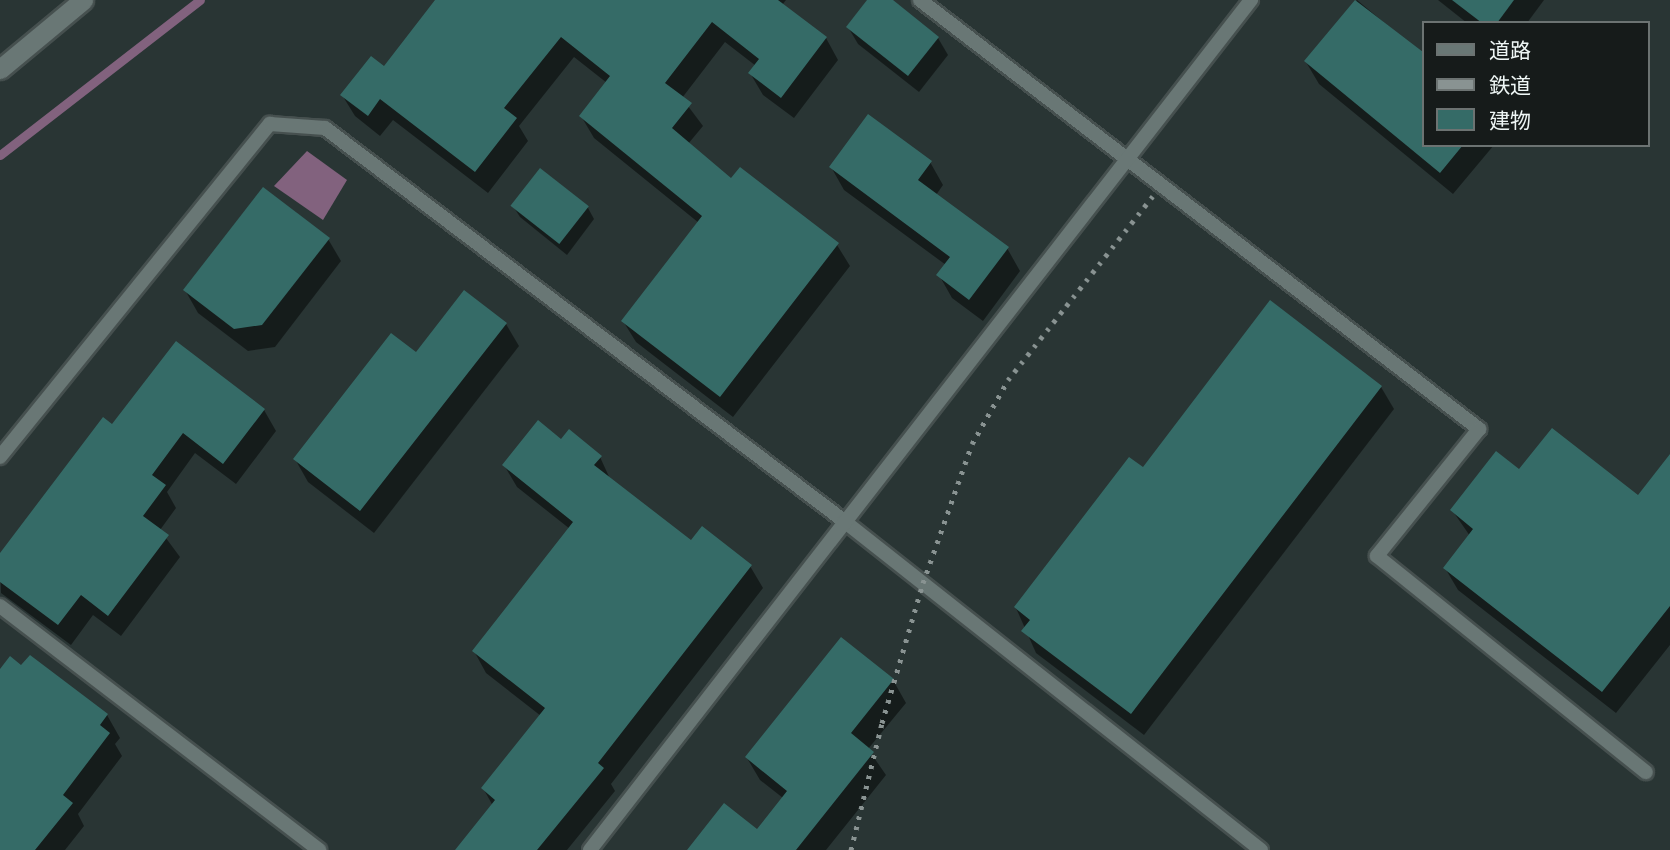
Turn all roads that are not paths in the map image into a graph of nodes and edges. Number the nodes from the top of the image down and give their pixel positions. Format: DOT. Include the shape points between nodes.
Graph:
graph roads {
  1 [pos="83,0"];
  2 [pos="920,0"];
  3 [pos="1251,0"];
  4 [pos="0,69"];
  5 [pos="1126,159"];
  6 [pos="0,457"];
  7 [pos="844,521"];
  8 [pos="0,606"];
  9 [pos="1646,772"];
  10 [pos="319,850"];
  11 [pos="590,850"];
  12 [pos="1261,850"];
  1 -- 4 [label="street"];
  2 -- 5 [label="lane"];
  3 -- 5 [label="lane"];
  5 -- 7 [label="lane"];
  5 -- 9 [label="lane" via="1479,429 1377,556"];
  6 -- 7 [label="lane" via="270,124 325,128"];
  7 -- 11 [label="lane"];
  7 -- 12 [label="lane"];
  8 -- 10 [label="lane"];
}
